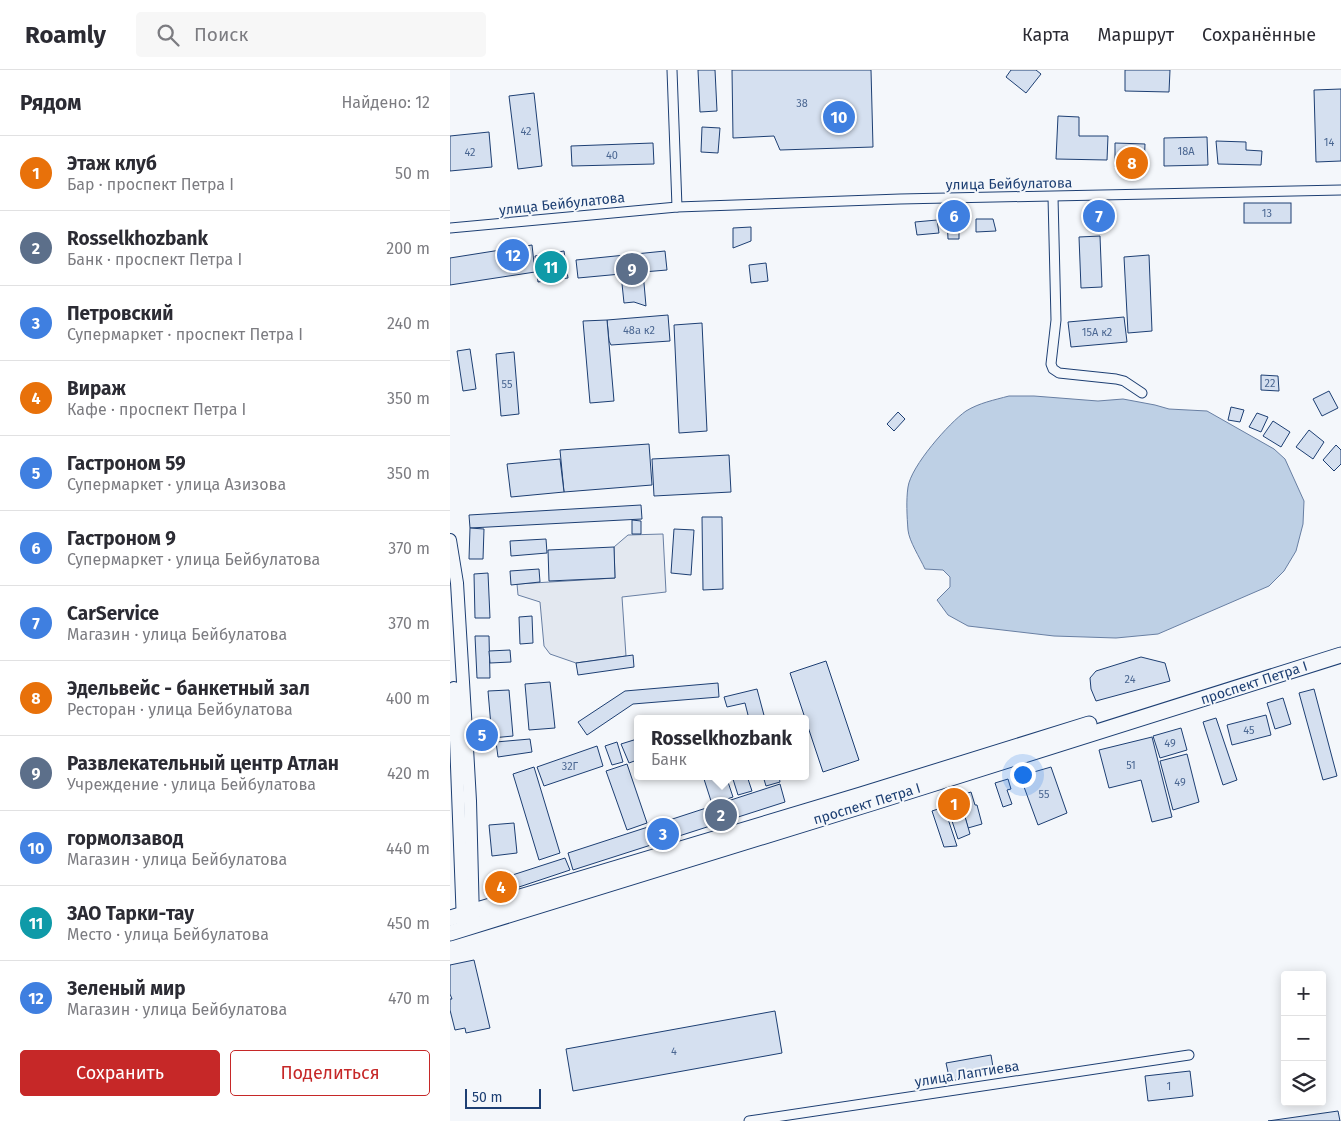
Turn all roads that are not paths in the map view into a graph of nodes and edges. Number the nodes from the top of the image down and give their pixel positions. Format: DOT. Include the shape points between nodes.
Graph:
graph roads {
  1 [pos="672,70"];
  2 [pos="1341,190"];
  3 [pos="1053,197"];
  4 [pos="677,207"];
  5 [pos="450,228"];
  6 [pos="1142,393"];
  7 [pos="450,540"];
  8 [pos="450,609"];
  9 [pos="1341,644"];
  10 [pos="1341,655"];
  11 [pos="460,830"];
  12 [pos="462,922"];
  13 [pos="1189,1055"];
  14 [pos="749,1121"];
  1 -- 4 [label="street"];
  2 -- 3 [label="street, улица Бейбулатова"];
  3 -- 4 [label="street, улица Бейбулатова"];
  3 -- 6 [label="street" via="1056,320 1053,369 1124,381"];
  4 -- 5 [label="street, улица Бейбулатова"];
  7 -- 11 [label="main road" via="457,582 470,800"];
  8 -- 11 [label="main road"];
  9 -- 12 [label="main road, проспект Петра I"];
  10 -- 12 [label="main road, проспект Петра I" via="875,802"];
  11 -- 12 [label="main road"];
  13 -- 14 [label="street, улица Лаптиева"];
}
